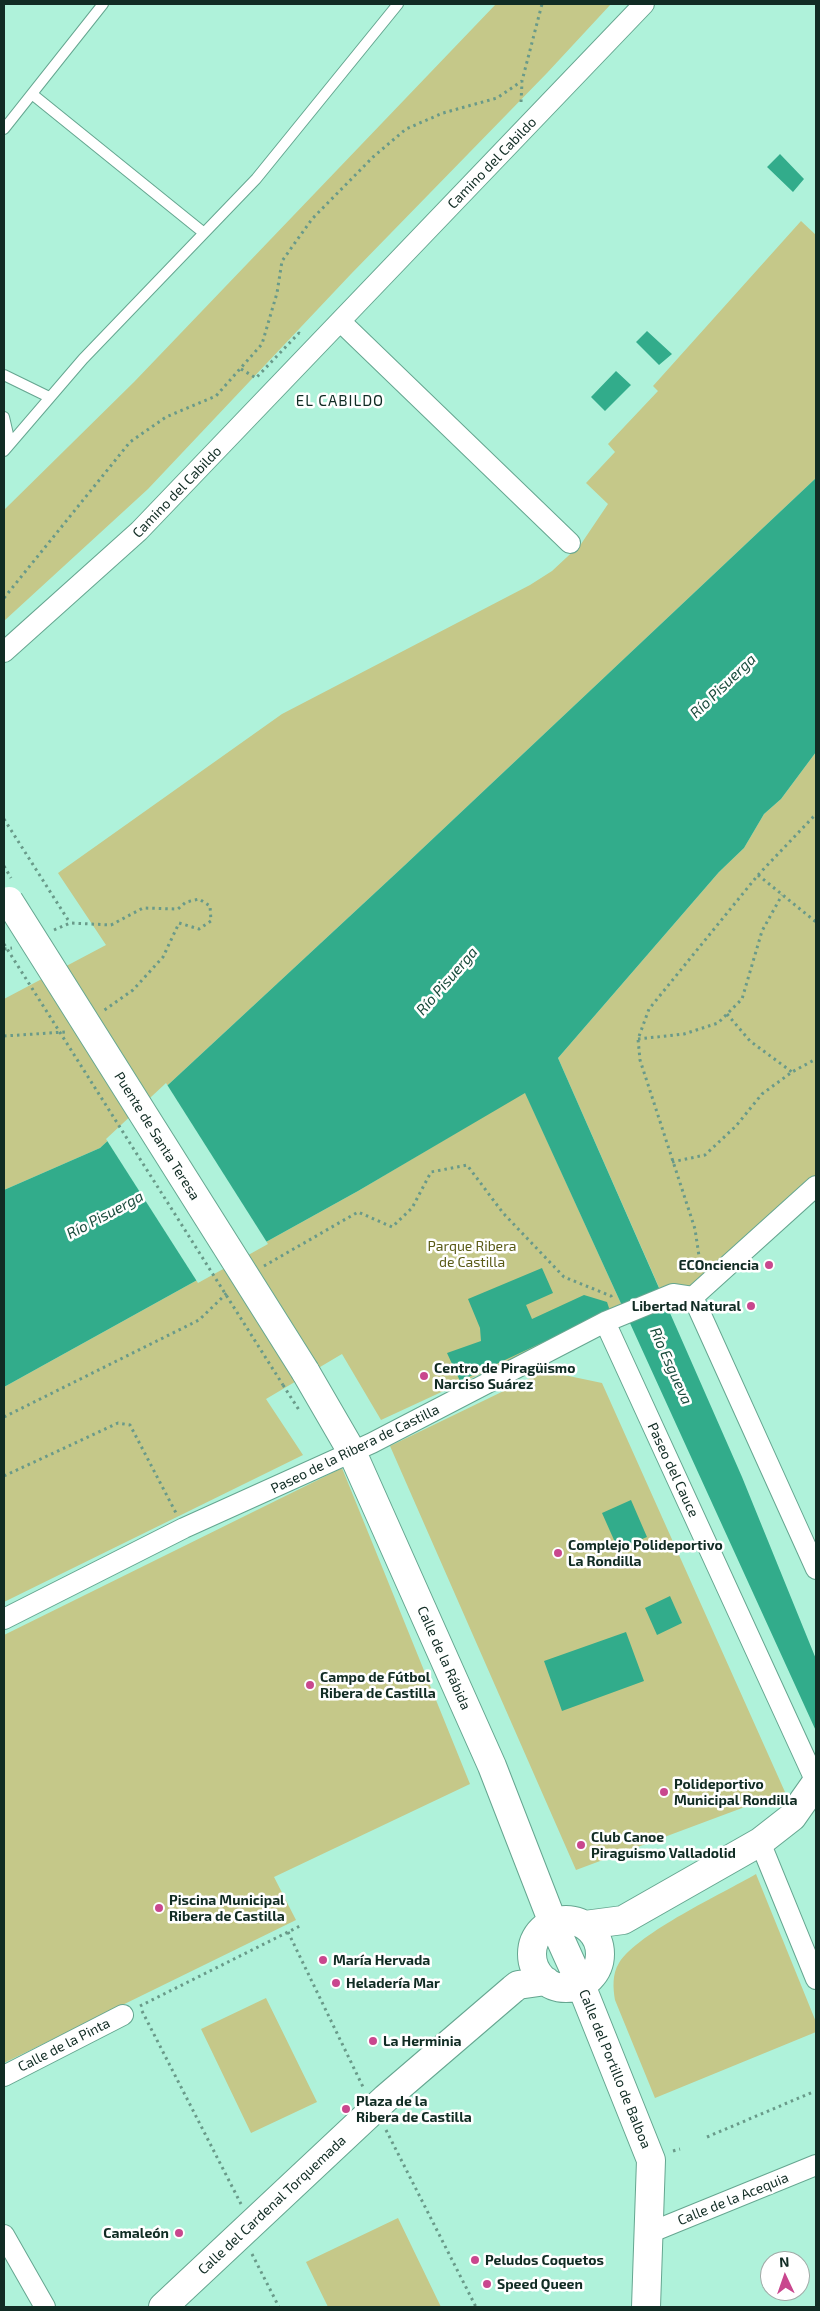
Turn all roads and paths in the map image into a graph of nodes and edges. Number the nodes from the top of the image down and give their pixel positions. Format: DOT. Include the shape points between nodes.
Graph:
graph roads {
  1 [pos="103,4"];
  2 [pos="398,4"];
  3 [pos="542,4"];
  4 [pos="644,4"];
  5 [pos="32,94"];
  6 [pos="4,129"];
  7 [pos="204,233"];
  8 [pos="340,322"];
  9 [pos="4,375"];
  10 [pos="50,397"];
  11 [pos="4,417"];
  12 [pos="7,447"];
  13 [pos="570,543"];
  14 [pos="4,598"];
  15 [pos="4,652"];
  16 [pos="816,814"];
  17 [pos="4,818"];
  18 [pos="758,875"];
  19 [pos="782,895"];
  20 [pos="6,897"];
  21 [pos="816,922"];
  22 [pos="70,923"];
  23 [pos="51,932"];
  24 [pos="4,944"];
  25 [pos="15,948"];
  26 [pos="4,949"];
  27 [pos="727,1014"];
  28 [pos="95,1016"];
  29 [pos="73,1031"];
  30 [pos="4,1036"];
  31 [pos="638,1038"];
  32 [pos="816,1059"];
  33 [pos="792,1072"];
  34 [pos="672,1162"];
  35 [pos="816,1186"];
  36 [pos="255,1272"];
  37 [pos="232,1288"];
  38 [pos="693,1297"];
  39 [pos="614,1318"];
  40 [pos="294,1378"];
  41 [pos="4,1417"];
  42 [pos="352,1452"];
  43 [pos="4,1476"];
  44 [pos="184,1528"];
  45 [pos="816,1569"];
  46 [pos="4,1619"];
  47 [pos="816,1782"];
  48 [pos="760,1842"];
  49 [pos="623,1920"];
  50 [pos="553,1923"];
  51 [pos="585,1925"];
  52 [pos="300,1926"];
  53 [pos="288,1932"];
  54 [pos="600,1947"];
  55 [pos="567,1953"];
  56 [pos="539,1970"];
  57 [pos="816,1979"];
  58 [pos="581,1985"];
  59 [pos="131,2010"];
  60 [pos="4,2076"];
  61 [pos="813,2092"];
  62 [pos="366,2093"];
  63 [pos="385,2127"];
  64 [pos="707,2137"];
  65 [pos="680,2148"];
  66 [pos="673,2151"];
  67 [pos="816,2165"];
  68 [pos="242,2206"];
  69 [pos="649,2233"];
  70 [pos="4,2235"];
  71 [pos="251,2253"];
  72 [pos="45,2307"];
  73 [pos="163,2307"];
  74 [pos="279,2307"];
  75 [pos="476,2307"];
  76 [pos="646,2307"];
  1 -- 5 [label="lane"];
  2 -- 7 [label="lane" via="256,179"];
  3 -- 14 [label="path" via="522,81 497,98 442,114 406,129 373,157 312,219 282,261 272,310 262,344 257,350 216,396 166,417 130,442"];
  4 -- 8 [label="street, Camino del Cabildo"];
  5 -- 6 [label="lane"];
  5 -- 7 [label="lane"];
  7 -- 10 [label="lane" via="83,358"];
  8 -- 13 [label="street"];
  8 -- 15 [label="street, Camino del Cabildo" via="139,531"];
  9 -- 10 [label="lane"];
  10 -- 12 [label="lane"];
  11 -- 12 [label="lane"];
  16 -- 18 [label="path"];
  17 -- 22 [label="path"];
  18 -- 19 [label="path"];
  18 -- 31 [label="path" via="649,1009"];
  19 -- 21 [label="path"];
  19 -- 27 [label="path" via="762,931 742,1000"];
  20 -- 40 [label="street, Puente de Santa Teresa, bridge"];
  22 -- 23 [label="path"];
  22 -- 28 [label="path" via="111,925 143,908 178,910 186,902 199,899 210,906 212,921 199,929 179,923 157,964 133,990"];
  24 -- 40 [label="path, bridge"];
  25 -- 26 [label="path"];
  27 -- 31 [label="path" via="718,1023 684,1034"];
  27 -- 33 [label="path" via="750,1041"];
  29 -- 30 [label="path"];
  31 -- 34 [label="path" via="640,1060"];
  32 -- 33 [label="path"];
  33 -- 34 [label="path" via="762,1094 736,1126 705,1155"];
  34 -- 38 [label="path" via="695,1229 699,1256"];
  35 -- 38 [label="street"];
  36 -- 39 [label="path" via="358,1212 392,1227 412,1208 431,1172 466,1165 503,1213 564,1277 611,1296"];
  37 -- 41 [label="path" via="199,1320"];
  38 -- 39 [label="street, Paseo de la Ribera de Castilla" via="673,1294"];
  38 -- 45 [label="street"];
  39 -- 42 [label="street, Paseo de la Ribera de Castilla"];
  39 -- 47 [label="street, Paseo del Cauce"];
  40 -- 42 [label="street, Calle de la Rábida"];
  42 -- 44 [label="street, Paseo de la Ribera de Castilla"];
  42 -- 50 [label="street, Calle de la Rábida" via="502,1788"];
  43 -- 44 [label="path" via="118,1423 130,1425"];
  44 -- 46 [label="street, Paseo de la Ribera de Castilla"];
  47 -- 48 [label="street" via="792,1817"];
  48 -- 49 [label="street"];
  48 -- 57 [label="street"];
  49 -- 51 [label="street"];
  49 -- 54 [label="street"];
  50 -- 51 [label="street" via="569,1921"];
  50 -- 55 [label="street, Calle de la Rábida"];
  50 -- 56 [label="street" via="546,1926 536,1939"];
  51 -- 54 [label="street"];
  52 -- 53 [label="path"];
  53 -- 59 [label="path"];
  53 -- 62 [label="path"];
  54 -- 58 [label="street" via="595,1972"];
  55 -- 58 [label="street, Calle del Portillo de Balboa"];
  56 -- 58 [label="street, Calle del Cardenal Torquemada" via="555,1987"];
  56 -- 73 [label="street, Calle del Cardenal Torquemada" via="386,2098"];
  58 -- 69 [label="street, Calle del Portillo de Balboa" via="651,2160"];
  59 -- 60 [label="street, Calle de la Pinta"];
  59 -- 68 [label="path"];
  61 -- 64 [label="path"];
  63 -- 75 [label="path"];
  65 -- 66 [label="path, Calle del Portillo de Balboa"];
  67 -- 69 [label="street, Calle de la Acequia"];
  69 -- 76 [label="street, Calle del Portillo de Balboa"];
  70 -- 72 [label="street"];
  71 -- 74 [label="path"];
}
